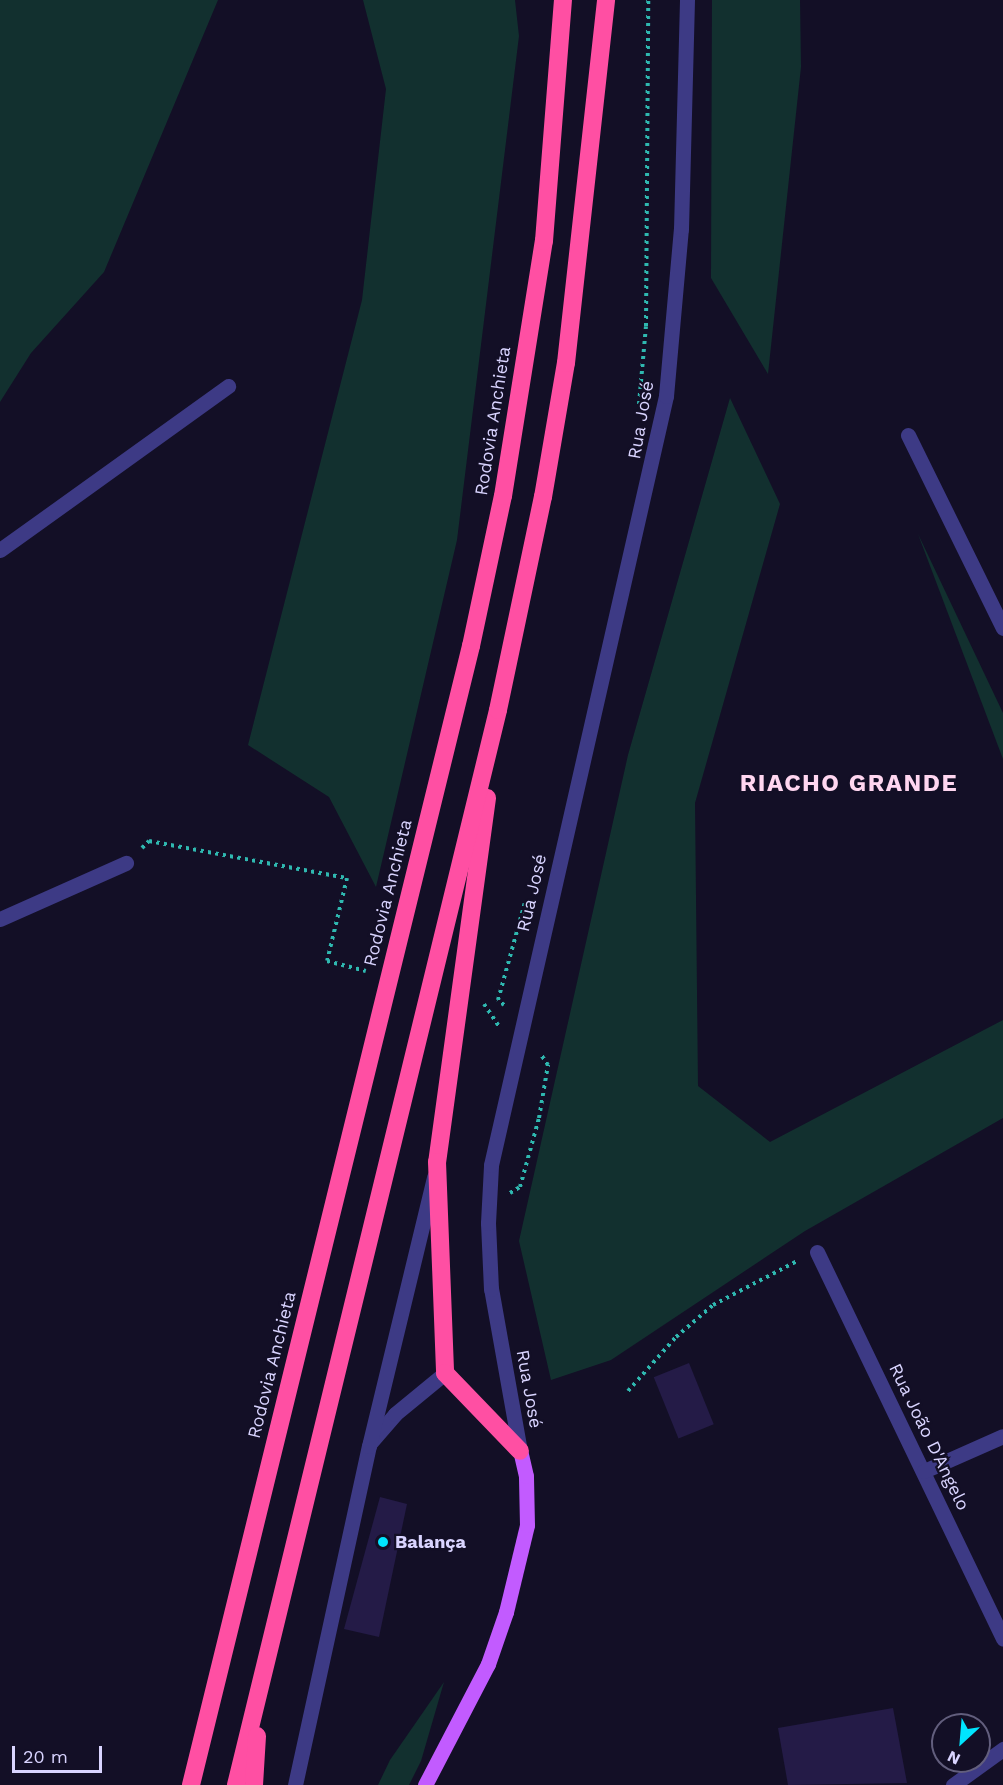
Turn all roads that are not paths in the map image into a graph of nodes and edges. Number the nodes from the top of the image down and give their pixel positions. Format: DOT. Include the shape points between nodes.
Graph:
graph roads {
  1 [pos="563,0"];
  2 [pos="606,0"];
  3 [pos="687,0"];
  4 [pos="228,386"];
  5 [pos="908,435"];
  6 [pos="0,550"];
  7 [pos="1003,628"];
  8 [pos="498,710"];
  9 [pos="126,863"];
  10 [pos="0,920"];
  11 [pos="437,1162"];
  12 [pos="817,1252"];
  13 [pos="445,1373"];
  14 [pos="1003,1436"];
  15 [pos="369,1446"];
  16 [pos="520,1451"];
  17 [pos="924,1471"];
  18 [pos="1003,1640"];
  19 [pos="261,1684"];
  20 [pos="202,1740"];
  21 [pos="1003,1749"];
  22 [pos="427,1783"];
  23 [pos="181,1785"];
  24 [pos="191,1785"];
  25 [pos="236,1785"];
  26 [pos="254,1785"];
  27 [pos="295,1785"];
  28 [pos="953,1785"];
  1 -- 20 [label="highway, Rodovia Anchieta" via="544,241 500,507 471,646"];
  2 -- 8 [label="highway" via="566,363"];
  3 -- 16 [label="street, Rua José" via="681,229 666,396 491,1165 491,1289"];
  4 -- 6 [label="street"];
  5 -- 7 [label="street"];
  8 -- 11 [label="highway"];
  8 -- 19 [label="highway"];
  9 -- 10 [label="street"];
  11 -- 13 [label="highway"];
  11 -- 15 [label="street"];
  12 -- 17 [label="street, Rua João D'Angelo"];
  13 -- 15 [label="street" via="395,1414"];
  13 -- 16 [label="highway"];
  14 -- 17 [label="street"];
  15 -- 27 [label="street"];
  16 -- 22 [label="main road, Rua José" via="526,1476 527,1525 506,1612 488,1664"];
  17 -- 18 [label="street, Rua João D'Angelo"];
  19 -- 25 [label="highway"];
  19 -- 26 [label="highway"];
  20 -- 23 [label="highway"];
  20 -- 24 [label="highway, Rodovia Anchieta"];
  21 -- 28 [label="street"];
}
